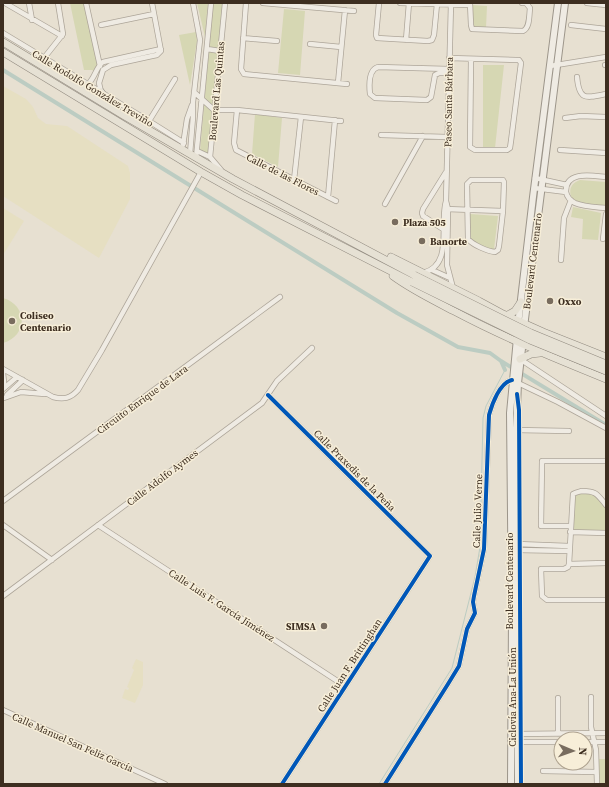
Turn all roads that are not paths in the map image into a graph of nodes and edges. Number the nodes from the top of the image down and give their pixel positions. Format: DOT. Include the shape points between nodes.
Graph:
graph roads {
  1 [pos="5,3"];
  2 [pos="29,3"];
  3 [pos="58,3"];
  4 [pos="86,3"];
  5 [pos="152,3"];
  6 [pos="193,3"];
  7 [pos="211,3"];
  8 [pos="225,3"];
  9 [pos="246,3"];
  10 [pos="263,3"];
  11 [pos="379,3"];
  12 [pos="400,3"];
  13 [pos="409,3"];
  14 [pos="522,3"];
  15 [pos="564,3"];
  16 [pos="587,3"];
  17 [pos="437,4"];
  18 [pos="451,4"];
  19 [pos="470,4"];
  20 [pos="606,5"];
  21 [pos="344,10"];
  22 [pos="354,11"];
  23 [pos="154,14"];
  24 [pos="32,20"];
  25 [pos="101,25"];
  26 [pos="571,25"];
  27 [pos="606,28"];
  28 [pos="3,33"];
  29 [pos="62,36"];
  30 [pos="243,38"];
  31 [pos="406,40"];
  32 [pos="277,41"];
  33 [pos="3,42"];
  34 [pos="310,44"];
  35 [pos="341,47"];
  36 [pos="161,49"];
  37 [pos="207,49"];
  38 [pos="220,51"];
  39 [pos="3,52"];
  40 [pos="606,57"];
  41 [pos="44,58"];
  42 [pos="449,58"];
  43 [pos="471,59"];
  44 [pos="100,65"];
  45 [pos="557,65"];
  46 [pos="550,66"];
  47 [pos="103,70"];
  48 [pos="449,71"];
  49 [pos="577,77"];
  50 [pos="174,79"];
  51 [pos="66,81"];
  52 [pos="338,83"];
  53 [pos="88,84"];
  54 [pos="347,84"];
  55 [pos="101,92"];
  56 [pos="194,92"];
  57 [pos="606,94"];
  58 [pos="202,99"];
  59 [pos="193,102"];
  60 [pos="214,110"];
  61 [pos="237,110"];
  62 [pos="123,115"];
  63 [pos="606,116"];
  64 [pos="300,117"];
  65 [pos="565,118"];
  66 [pos="149,120"];
  67 [pos="336,120"];
  68 [pos="341,121"];
  69 [pos="186,125"];
  70 [pos="193,125"];
  71 [pos="185,135"];
  72 [pos="192,135"];
  73 [pos="381,135"];
  74 [pos="423,136"];
  75 [pos="447,137"];
  76 [pos="183,146"];
  77 [pos="560,150"];
  78 [pos="606,153"];
  79 [pos="190,154"];
  80 [pos="197,154"];
  81 [pos="210,157"];
  82 [pos="446,171"];
  83 [pos="201,172"];
  84 [pos="224,174"];
  85 [pos="606,177"];
  86 [pos="536,178"];
  87 [pos="543,179"];
  88 [pos="294,180"];
  89 [pos="567,185"];
  90 [pos="534,188"];
  91 [pos="541,189"];
  92 [pos="566,192"];
  93 [pos="328,197"];
  94 [pos="571,200"];
  95 [pos="336,201"];
  96 [pos="385,204"];
  97 [pos="606,208"];
  98 [pos="446,209"];
  99 [pos="467,210"];
  100 [pos="503,211"];
  101 [pos="606,214"];
  102 [pos="443,228"];
  103 [pos="603,239"];
  104 [pos="349,240"];
  105 [pos="561,260"];
  106 [pos="380,266"];
  107 [pos="432,270"];
  108 [pos="423,273"];
  109 [pos="413,278"];
  110 [pos="450,278"];
  111 [pos="453,288"];
  112 [pos="280,297"];
  113 [pos="521,302"];
  114 [pos="504,315"];
  115 [pos="522,323"];
  116 [pos="495,332"];
  117 [pos="543,332"];
  118 [pos="519,343"];
  119 [pos="312,348"];
  120 [pos="540,353"];
  121 [pos="606,357"];
  122 [pos="518,361"];
  123 [pos="606,364"];
  124 [pos="3,370"];
  125 [pos="606,371"];
  126 [pos="3,373"];
  127 [pos="17,377"];
  128 [pos="515,379"];
  129 [pos="606,379"];
  130 [pos="23,380"];
  131 [pos="3,388"];
  132 [pos="47,394"];
  133 [pos="268,395"];
  134 [pos="3,398"];
  135 [pos="606,416"];
  136 [pos="510,427"];
  137 [pos="606,428"];
  138 [pos="516,431"];
  139 [pos="569,431"];
  140 [pos="510,436"];
  141 [pos="606,461"];
  142 [pos="510,472"];
  143 [pos="517,498"];
  144 [pos="3,501"];
  145 [pos="606,505"];
  146 [pos="511,516"];
  147 [pos="3,525"];
  148 [pos="98,525"];
  149 [pos="570,526"];
  150 [pos="570,532"];
  151 [pos="606,533"];
  152 [pos="517,547"];
  153 [pos="569,548"];
  154 [pos="430,556"];
  155 [pos="52,560"];
  156 [pos="606,563"];
  157 [pos="569,564"];
  158 [pos="3,596"];
  159 [pos="606,600"];
  160 [pos="345,686"];
  161 [pos="514,694"];
  162 [pos="591,697"];
  163 [pos="558,698"];
  164 [pos="3,710"];
  165 [pos="511,713"];
  166 [pos="558,731"];
  167 [pos="592,731"];
  168 [pos="606,733"];
  169 [pos="517,734"];
  170 [pos="553,734"];
  171 [pos="593,734"];
  172 [pos="517,742"];
  173 [pos="553,742"];
  174 [pos="594,742"];
  175 [pos="606,742"];
  176 [pos="543,771"];
  177 [pos="596,772"];
  178 [pos="165,784"];
  179 [pos="282,784"];
  180 [pos="385,784"];
  181 [pos="511,784"];
  182 [pos="518,784"];
  183 [pos="597,784"];
  1 -- 24 [label="street"];
  2 -- 24 [label="street"];
  3 -- 29 [label="street" via="64,31"];
  4 -- 44 [label="street"];
  5 -- 23 [label="street"];
  6 -- 56 [label="street" via="200,40"];
  7 -- 37 [label="street, Boulevard Las Quintas"];
  8 -- 38 [label="street, Boulevard Las Quintas"];
  9 -- 30 [label="street"];
  10 -- 21 [label="street"];
  11 -- 31 [label="street" via="376,37"];
  12 -- 13 [label="street"];
  13 -- 17 [label="street"];
  13 -- 31 [label="street"];
  14 -- 19 [label="street" via="526,3 530,8 528,27 523,31 472,29"];
  15 -- 45 [label="main road, Boulevard Centenario"];
  15 -- 46 [label="main road, Boulevard Centenario"];
  16 -- 20 [label="street"];
  17 -- 18 [label="street"];
  17 -- 31 [label="street" via="432,40"];
  18 -- 19 [label="street"];
  18 -- 42 [label="street, Paseo Santa Bárbara"];
  21 -- 22 [label="street"];
  21 -- 35 [label="street"];
  23 -- 25 [label="street"];
  23 -- 36 [label="street"];
  24 -- 29 [label="street"];
  26 -- 27 [label="street"];
  28 -- 41 [label="street, Calle Rodolfo González Treviño"];
  29 -- 41 [label="street"];
  30 -- 32 [label="street"];
  30 -- 52 [label="street" via="241,69 244,74"];
  33 -- 51 [label="main road"];
  34 -- 35 [label="street"];
  35 -- 52 [label="street"];
  36 -- 44 [label="street" via="107,61"];
  36 -- 47 [label="street" via="160,53 152,56 115,64"];
  37 -- 38 [label="street"];
  37 -- 58 [label="street, Boulevard Las Quintas"];
  38 -- 60 [label="street, Boulevard Las Quintas"];
  39 -- 83 [label="main road"];
  40 -- 45 [label="street"];
  41 -- 53 [label="street, Calle Rodolfo González Treviño"];
  42 -- 43 [label="street"];
  42 -- 48 [label="street, Paseo Santa Bárbara"];
  43 -- 43 [label="street" via="518,60 521,63 510,148 507,150 475,150 470,147"];
  44 -- 47 [label="street"];
  44 -- 53 [label="street"];
  45 -- 46 [label="street"];
  45 -- 87 [label="main road, Boulevard Centenario"];
  46 -- 86 [label="main road, Boulevard Centenario"];
  47 -- 55 [label="street" via="98,83"];
  48 -- 48 [label="street" via="374,68 370,94 375,98 426,100 432,97 435,75"];
  48 -- 75 [label="street, Paseo Santa Bárbara"];
  49 -- 57 [label="street" via="578,89 583,95 590,97"];
  50 -- 66 [label="street"];
  51 -- 53 [label="main road"];
  51 -- 62 [label="main road"];
  52 -- 54 [label="street"];
  53 -- 55 [label="street, Calle Rodolfo González Treviño"];
  55 -- 62 [label="main road"];
  55 -- 66 [label="street, Calle Rodolfo González Treviño"];
  56 -- 58 [label="street"];
  56 -- 59 [label="street"];
  58 -- 60 [label="street"];
  58 -- 80 [label="street, Boulevard Las Quintas"];
  59 -- 69 [label="street"];
  59 -- 70 [label="street"];
  60 -- 61 [label="street"];
  60 -- 81 [label="street, Boulevard Las Quintas"];
  61 -- 64 [label="street"];
  61 -- 88 [label="street, Calle de las Flores" via="234,147 240,153"];
  62 -- 76 [label="main road"];
  63 -- 65 [label="street"];
  64 -- 67 [label="street"];
  64 -- 88 [label="street"];
  66 -- 76 [label="street, Calle Rodolfo González Treviño"];
  67 -- 68 [label="street"];
  67 -- 93 [label="street"];
  69 -- 70 [label="street"];
  69 -- 71 [label="street"];
  70 -- 72 [label="street"];
  71 -- 72 [label="street"];
  71 -- 76 [label="street"];
  72 -- 79 [label="street"];
  73 -- 74 [label="street"];
  74 -- 75 [label="street"];
  74 -- 96 [label="street"];
  75 -- 82 [label="street, Paseo Santa Bárbara"];
  76 -- 79 [label="main road"];
  77 -- 78 [label="street"];
  79 -- 80 [label="main road"];
  80 -- 81 [label="street"];
  80 -- 84 [label="main road"];
  81 -- 84 [label="street"];
  82 -- 98 [label="street, Paseo Santa Bárbara"];
  82 -- 102 [label="street" via="422,213"];
  83 -- 106 [label="main road"];
  83 -- 132 [label="street" via="78,390 74,395 60,399"];
  84 -- 104 [label="main road"];
  85 -- 89 [label="street" via="578,175"];
  86 -- 87 [label="street"];
  86 -- 90 [label="main road, Boulevard Centenario"];
  87 -- 89 [label="street"];
  87 -- 91 [label="main road, Boulevard Centenario"];
  88 -- 93 [label="street, Calle de las Flores"];
  89 -- 92 [label="street"];
  90 -- 91 [label="street"];
  90 -- 113 [label="main road, Boulevard Centenario"];
  91 -- 92 [label="street"];
  91 -- 115 [label="main road, Boulevard Centenario"];
  92 -- 94 [label="street"];
  93 -- 95 [label="street, Calle de las Flores"];
  94 -- 97 [label="street" via="577,204"];
  94 -- 105 [label="street" via="564,218"];
  98 -- 99 [label="street"];
  98 -- 102 [label="street, Paseo Santa Bárbara"];
  98 -- 110 [label="street, Paseo Santa Bárbara"];
  99 -- 100 [label="street"];
  99 -- 100 [label="street" via="469,181 503,180"];
  99 -- 100 [label="street" via="468,239 491,252 498,250"];
  101 -- 103 [label="street"];
  102 -- 107 [label="street, Paseo Santa Bárbara" via="441,258"];
  104 -- 108 [label="main road"];
  104 -- 109 [label="main road"];
  106 -- 109 [label="main road"];
  106 -- 116 [label="main road" via="414,290"];
  107 -- 108 [label="street"];
  107 -- 110 [label="street"];
  108 -- 111 [label="main road"];
  109 -- 123 [label="main road, bridge" via="531,333"];
  109 -- 125 [label="main road, bridge" via="530,340"];
  110 -- 111 [label="street, Paseo Santa Bárbara"];
  111 -- 114 [label="main road"];
  112 -- 144 [label="street, Circuito Enrique de Lara"];
  113 -- 114 [label="main road" via="515,311"];
  113 -- 115 [label="main road, Boulevard Centenario"];
  114 -- 115 [label="main road"];
  114 -- 116 [label="main road" via="504,326 499,332"];
  115 -- 117 [label="main road"];
  115 -- 118 [label="main road, Boulevard Centenario"];
  116 -- 118 [label="main road"];
  117 -- 120 [label="main road" via="537,339 536,348"];
  117 -- 121 [label="main road"];
  118 -- 120 [label="main road"];
  118 -- 122 [label="main road, Boulevard Centenario"];
  119 -- 133 [label="street, Calle Adolfo Aymes" via="277,381"];
  120 -- 122 [label="main road" via="531,354"];
  120 -- 129 [label="main road"];
  122 -- 128 [label="main road, Boulevard Centenario"];
  122 -- 135 [label="street"];
  124 -- 127 [label="street"];
  126 -- 131 [label="street"];
  127 -- 130 [label="street"];
  127 -- 131 [label="street"];
  128 -- 136 [label="main road, Boulevard Centenario"];
  128 -- 137 [label="street"];
  128 -- 138 [label="main road, Boulevard Centenario"];
  128 -- 180 [label="street, Calle Julio Verne" via="503,384 492,404 488,420 484,549 473,602 475,613 467,629 461,659 456,672"];
  130 -- 132 [label="street"];
  130 -- 134 [label="street"];
  132 -- 134 [label="street" via="21,392"];
  133 -- 148 [label="street, Calle Adolfo Aymes" via="262,403"];
  133 -- 154 [label="street, Calle Praxedis de la Peña"];
  136 -- 138 [label="street"];
  136 -- 140 [label="main road, Boulevard Centenario"];
  138 -- 139 [label="street"];
  138 -- 140 [label="street"];
  138 -- 143 [label="main road, Boulevard Centenario"];
  140 -- 142 [label="main road, Boulevard Centenario"];
  141 -- 149 [label="street" via="542,461 541,526"];
  142 -- 143 [label="main road" via="514,478"];
  142 -- 146 [label="main road, Boulevard Centenario"];
  143 -- 152 [label="main road, Boulevard Centenario"];
  145 -- 149 [label="street" via="592,491 575,492 572,497"];
  146 -- 152 [label="main road" via="514,546"];
  146 -- 161 [label="main road, Boulevard Centenario"];
  147 -- 155 [label="street"];
  148 -- 155 [label="street, Calle Adolfo Aymes"];
  148 -- 160 [label="street, Calle Luis F. García Jiménez"];
  149 -- 150 [label="street"];
  150 -- 151 [label="street"];
  150 -- 153 [label="street"];
  152 -- 153 [label="street"];
  152 -- 161 [label="main road, Boulevard Centenario"];
  153 -- 157 [label="street"];
  154 -- 160 [label="street, Calle Juan F. Brittinghan"];
  155 -- 158 [label="street, Calle Adolfo Aymes"];
  156 -- 157 [label="street"];
  157 -- 159 [label="street" via="564,569 541,569 541,592 544,599"];
  160 -- 179 [label="street, Calle Juan F. Brittinghan"];
  161 -- 165 [label="main road, Boulevard Centenario"];
  161 -- 169 [label="main road, Boulevard Centenario"];
  162 -- 167 [label="street"];
  163 -- 166 [label="street"];
  164 -- 178 [label="street, Calle Manuel San Feliz García"];
  165 -- 172 [label="main road" via="514,716 514,738"];
  165 -- 181 [label="main road, Boulevard Centenario"];
  168 -- 171 [label="street"];
  169 -- 170 [label="street"];
  169 -- 172 [label="main road, Boulevard Centenario"];
  171 -- 174 [label="street"];
  172 -- 173 [label="street"];
  172 -- 182 [label="main road, Boulevard Centenario"];
  174 -- 175 [label="street"];
  174 -- 177 [label="street"];
  176 -- 177 [label="street"];
  177 -- 183 [label="street"];
}
